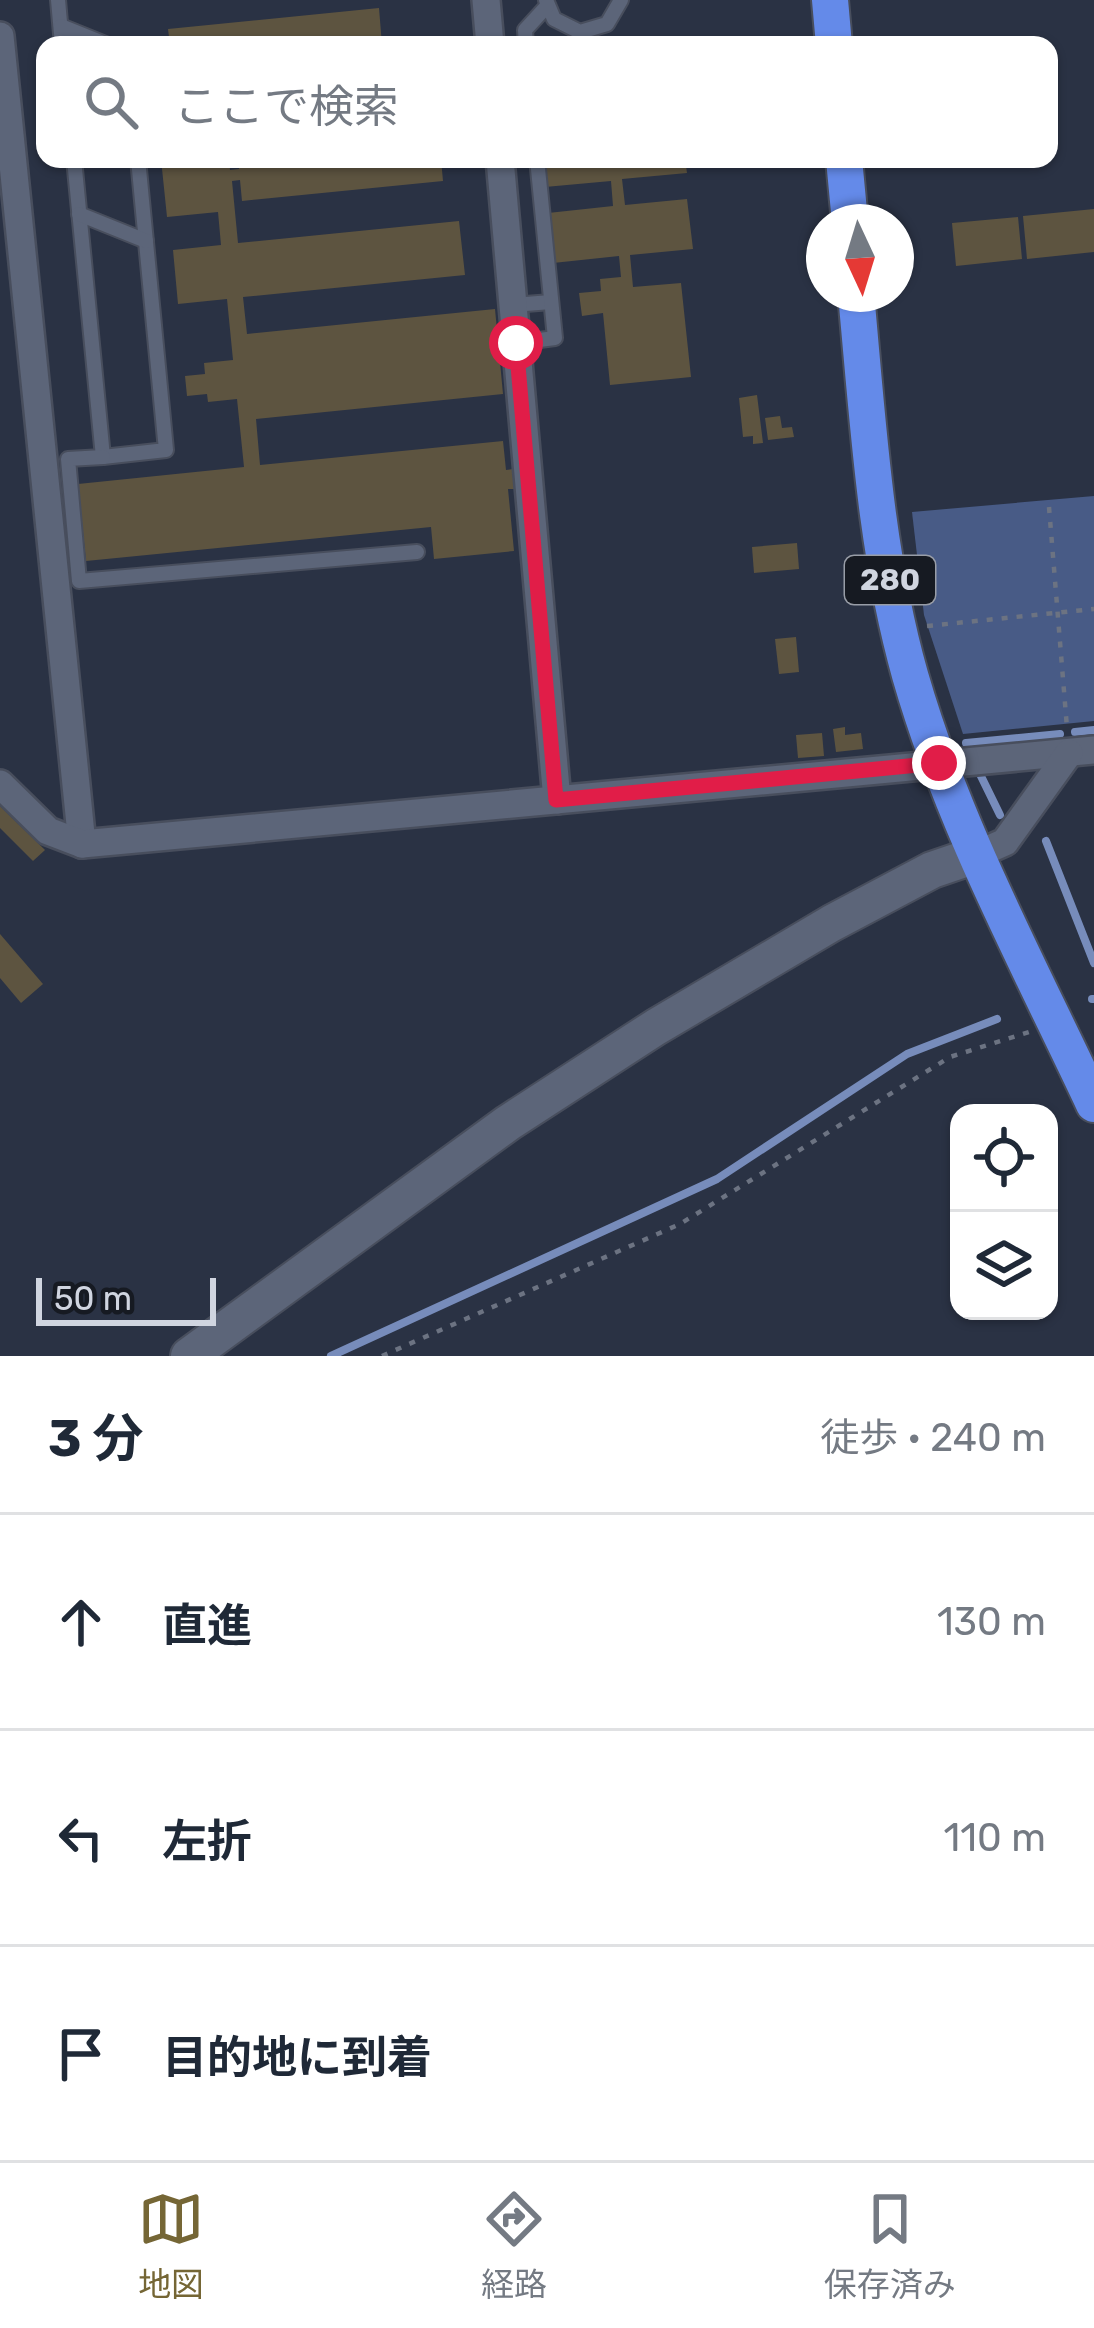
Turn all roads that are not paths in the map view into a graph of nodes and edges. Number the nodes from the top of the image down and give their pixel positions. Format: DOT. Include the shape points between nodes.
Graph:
graph roads {
  1 [pos="58,0"];
  2 [pos="486,0"];
  3 [pos="621,0"];
  4 [pos="830,0"];
  5 [pos="547,3"];
  6 [pos="61,26"];
  7 [pos="0,36"];
  8 [pos="62,36"];
  9 [pos="86,36"];
  10 [pos="489,36"];
  11 [pos="525,36"];
  12 [pos="833,36"];
  13 [pos="75,168"];
  14 [pos="139,168"];
  15 [pos="501,168"];
  16 [pos="539,168"];
  17 [pos="845,168"];
  18 [pos="848,204"];
  19 [pos="79,214"];
  20 [pos="146,241"];
  21 [pos="551,302"];
  22 [pos="513,305"];
  23 [pos="858,312"];
  24 [pos="516,343"];
  25 [pos="103,457"];
  26 [pos="417,552"];
  27 [pos="1082,752"];
  28 [pos="939,763"];
  29 [pos="0,784"];
  30 [pos="556,800"];
  31 [pos="82,844"];
  32 [pos="976,855"];
  33 [pos="1094,1104"];
  34 [pos="189,1356"];
  1 -- 6 [label="lane"];
  2 -- 10 [label="street"];
  3 -- 5 [label="lane" via="607,24 580,32 554,19"];
  4 -- 12 [label="highway"];
  5 -- 11 [label="lane"];
  6 -- 8 [label="lane"];
  6 -- 9 [label="lane"];
  7 -- 31 [label="street"];
  13 -- 19 [label="lane"];
  14 -- 20 [label="lane"];
  15 -- 22 [label="street"];
  16 -- 21 [label="lane"];
  17 -- 18 [label="highway"];
  19 -- 20 [label="lane"];
  19 -- 25 [label="lane"];
  20 -- 25 [label="lane" via="166,450"];
  21 -- 22 [label="lane"];
  21 -- 24 [label="lane" via="555,338"];
  22 -- 24 [label="street"];
  23 -- 28 [label="highway, 280" via="891,585"];
  24 -- 30 [label="street"];
  25 -- 26 [label="lane" via="68,459 79,581"];
  27 -- 28 [label="street"];
  27 -- 32 [label="street" via="1005,842"];
  28 -- 30 [label="street"];
  28 -- 32 [label="highway, 280"];
  29 -- 31 [label="street" via="48,831"];
  30 -- 31 [label="street"];
  32 -- 33 [label="highway, 280"];
  32 -- 34 [label="street" via="832,922 656,1027 508,1123"];
}
